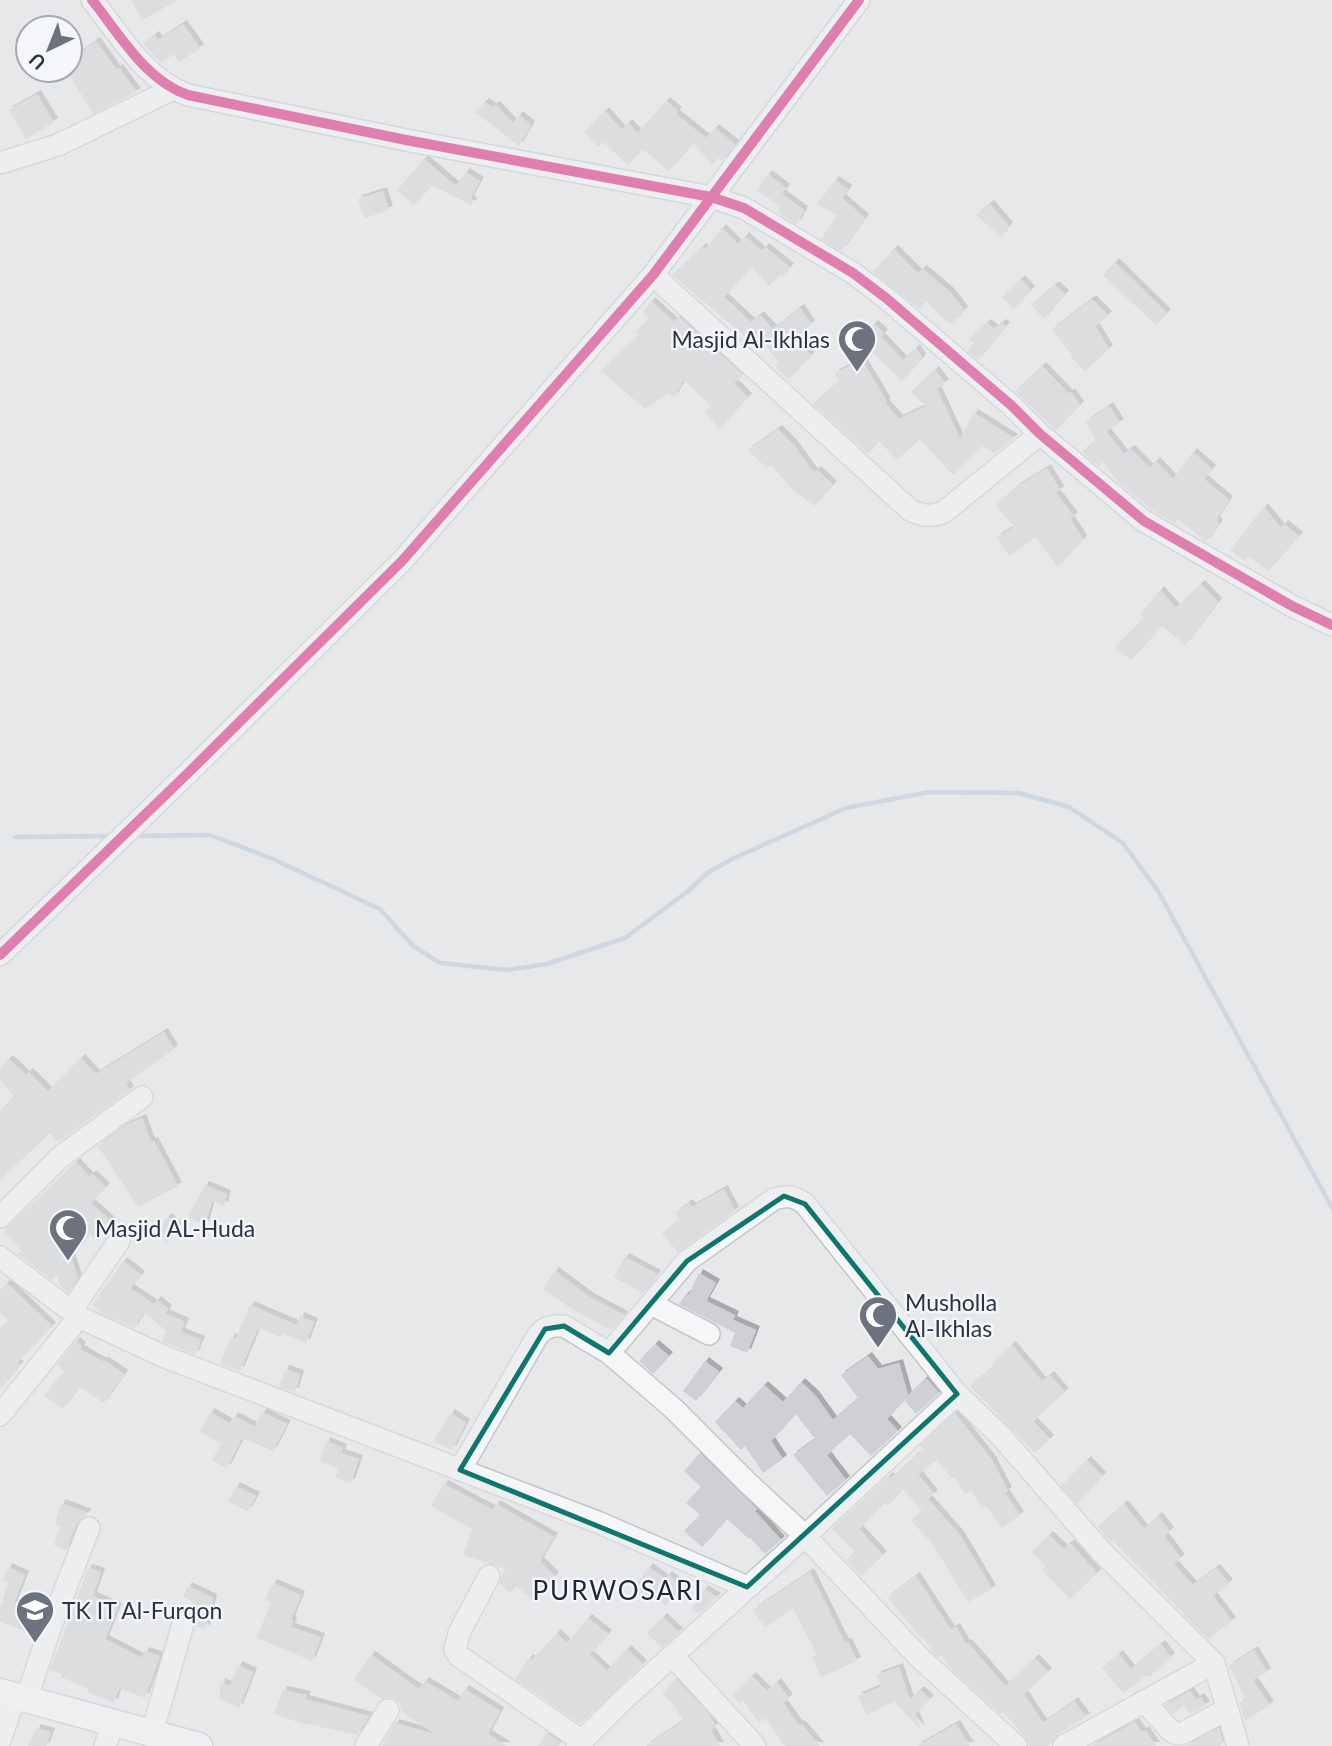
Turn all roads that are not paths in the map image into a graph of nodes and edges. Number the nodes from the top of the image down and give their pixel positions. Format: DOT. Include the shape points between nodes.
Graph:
graph roads {
  1 [pos="92,0"];
  2 [pos="859,0"];
  3 [pos="173,89"];
  4 [pos="0,163"];
  5 [pos="711,197"];
  6 [pos="653,275"];
  7 [pos="1040,434"];
  8 [pos="1332,625"];
  9 [pos="0,955"];
  10 [pos="142,1097"];
  11 [pos="0,1217"];
  12 [pos="119,1241"];
  13 [pos="1,1259"];
  14 [pos="651,1304"];
  15 [pos="75,1314"];
  16 [pos="709,1334"];
  17 [pos="609,1353"];
  18 [pos="957,1394"];
  19 [pos="0,1415"];
  20 [pos="460,1470"];
  21 [pos="89,1528"];
  22 [pos="805,1536"];
  23 [pos="489,1576"];
  24 [pos="747,1587"];
  25 [pos="183,1624"];
  26 [pos="673,1656"];
  27 [pos="1214,1663"];
  28 [pos="14,1696"];
  29 [pos="1144,1701"];
  30 [pos="1227,1709"];
  31 [pos="388,1710"];
  32 [pos="152,1733"];
  33 [pos="109,1735"];
  34 [pos="0,1740"];
  35 [pos="580,1744"];
  36 [pos="1074,1744"];
  37 [pos="199,1746"];
  38 [pos="366,1746"];
  39 [pos="755,1746"];
  40 [pos="1016,1746"];
  41 [pos="1238,1746"];
  1 -- 3 [label="street" via="149,72"];
  2 -- 5 [label="street"];
  3 -- 4 [label="street" via="58,145"];
  3 -- 5 [label="street" via="406,140"];
  5 -- 6 [label="street"];
  5 -- 7 [label="street" via="744,208 853,273 947,348"];
  6 -- 7 [label="street" via="910,510 923,516 944,512"];
  6 -- 9 [label="street" via="402,561"];
  7 -- 8 [label="street" via="1144,521"];
  10 -- 11 [label="street" via="59,1158"];
  12 -- 15 [label="street"];
  13 -- 15 [label="street"];
  14 -- 16 [label="street"];
  14 -- 17 [label="street"];
  14 -- 18 [label="street" via="699,1251 774,1199 794,1197 805,1204"];
  15 -- 19 [label="street"];
  15 -- 20 [label="street" via="165,1357"];
  17 -- 20 [label="street" via="564,1326 545,1329"];
  17 -- 22 [label="street"];
  18 -- 22 [label="street"];
  18 -- 27 [label="street" via="984,1418 1101,1551"];
  20 -- 24 [label="street" via="600,1523"];
  21 -- 28 [label="street" via="51,1623"];
  22 -- 24 [label="street"];
  22 -- 40 [label="street" via="918,1656"];
  23 -- 35 [label="street" via="455,1650"];
  24 -- 26 [label="street"];
  25 -- 32 [label="street"];
  26 -- 35 [label="street"];
  26 -- 39 [label="street"];
  27 -- 29 [label="street"];
  27 -- 30 [label="street"];
  28 -- 33 [label="main road"];
  28 -- 34 [label="street"];
  29 -- 30 [label="street" via="1177,1734"];
  29 -- 36 [label="street"];
  30 -- 41 [label="street"];
  31 -- 38 [label="street"];
  32 -- 33 [label="main road"];
  32 -- 37 [label="main road"];
}
